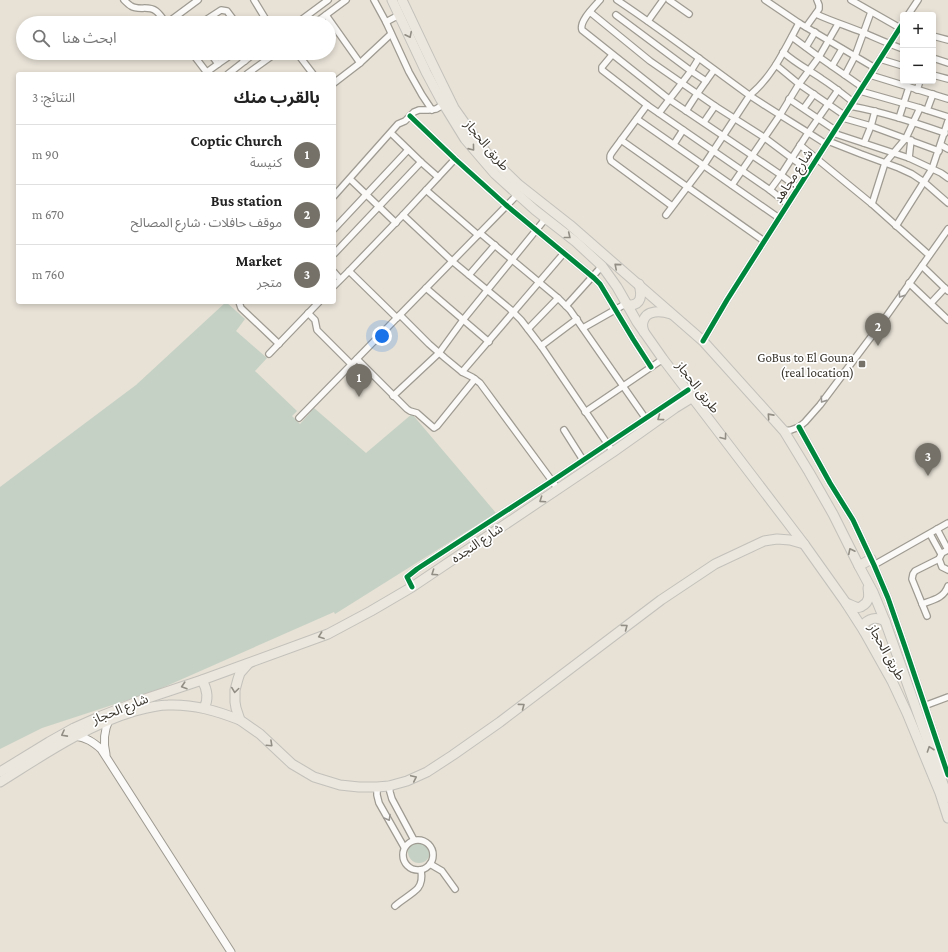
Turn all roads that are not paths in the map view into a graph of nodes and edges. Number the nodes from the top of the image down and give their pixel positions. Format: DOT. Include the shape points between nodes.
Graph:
graph roads {
  1 [pos="124,0"];
  2 [pos="198,0"];
  3 [pos="254,0"];
  4 [pos="328,0"];
  5 [pos="346,0"];
  6 [pos="374,0"];
  7 [pos="392,0"];
  8 [pos="402,0"];
  9 [pos="600,0"];
  10 [pos="617,0"];
  11 [pos="663,0"];
  12 [pos="669,0"];
  13 [pos="766,0"];
  14 [pos="816,0"];
  15 [pos="851,0"];
  16 [pos="918,0"];
  17 [pos="590,12"];
  18 [pos="871,12"];
  19 [pos="910,12"];
  20 [pos="689,14"];
  21 [pos="816,14"];
  22 [pos="326,15"];
  23 [pos="399,15"];
  24 [pos="616,15"];
  25 [pos="161,16"];
  26 [pos="176,16"];
  27 [pos="212,16"];
  28 [pos="230,16"];
  29 [pos="264,16"];
  30 [pos="306,16"];
  31 [pos="648,20"];
  32 [pos="386,22"];
  33 [pos="799,23"];
  34 [pos="838,24"];
  35 [pos="900,26"];
  36 [pos="806,27"];
  37 [pos="336,29"];
  38 [pos="900,30"];
  39 [pos="815,32"];
  40 [pos="864,33"];
  41 [pos="391,34"];
  42 [pos="792,37"];
  43 [pos="936,37"];
  44 [pos="828,40"];
  45 [pos="948,40"];
  46 [pos="889,45"];
  47 [pos="806,47"];
  48 [pos="900,48"];
  49 [pos="842,49"];
  50 [pos="783,52"];
  51 [pos="612,55"];
  52 [pos="855,56"];
  53 [pos="819,57"];
  54 [pos="699,58"];
  55 [pos="880,59"];
  56 [pos="936,59"];
  57 [pos="198,60"];
  58 [pos="215,60"];
  59 [pos="224,60"];
  60 [pos="266,60"];
  61 [pos="302,60"];
  62 [pos="245,61"];
  63 [pos="948,63"];
  64 [pos="218,64"];
  65 [pos="360,64"];
  66 [pos="776,65"];
  67 [pos="900,65"];
  68 [pos="832,66"];
  69 [pos="875,68"];
  70 [pos="714,70"];
  71 [pos="691,71"];
  72 [pos="808,71"];
  73 [pos="207,72"];
  74 [pos="209,72"];
  75 [pos="231,72"];
  76 [pos="250,72"];
  77 [pos="311,72"];
  78 [pos="845,75"];
  79 [pos="870,75"];
  80 [pos="936,76"];
  81 [pos="948,79"];
  82 [pos="706,81"];
  83 [pos="336,82"];
  84 [pos="682,84"];
  85 [pos="799,84"];
  86 [pos="919,84"];
  87 [pos="910,87"];
  88 [pos="861,89"];
  89 [pos="838,90"];
  90 [pos="917,90"];
  91 [pos="697,94"];
  92 [pos="814,94"];
  93 [pos="933,94"];
  94 [pos="750,95"];
  95 [pos="789,99"];
  96 [pos="948,99"];
  97 [pos="670,100"];
  98 [pos="904,103"];
  99 [pos="828,104"];
  100 [pos="852,104"];
  101 [pos="443,105"];
  102 [pos="647,105"];
  103 [pos="715,106"];
  104 [pos="804,108"];
  105 [pos="920,108"];
  106 [pos="432,110"];
  107 [pos="927,110"];
  108 [pos="686,111"];
  109 [pos="875,111"];
  110 [pos="659,113"];
  111 [pos="780,115"];
  112 [pos="410,116"];
  113 [pos="844,117"];
  114 [pos="637,118"];
  115 [pos="735,118"];
  116 [pos="818,118"];
  117 [pos="899,118"];
  118 [pos="948,118"];
  119 [pos="948,121"];
  120 [pos="704,122"];
  121 [pos="912,122"];
  122 [pos="871,126"];
  123 [pos="683,130"];
  124 [pos="834,131"];
  125 [pos="808,132"];
  126 [pos="391,133"];
  127 [pos="944,133"];
  128 [pos="723,136"];
  129 [pos="765,138"];
  130 [pos="908,139"];
  131 [pos="621,140"];
  132 [pos="827,143"];
  133 [pos="864,143"];
  134 [pos="674,144"];
  135 [pos="800,145"];
  136 [pos="940,148"];
  137 [pos="948,149"];
  138 [pos="408,150"];
  139 [pos="713,150"];
  140 [pos="893,153"];
  141 [pos="753,155"];
  142 [pos="455,158"];
  143 [pos="817,158"];
  144 [pos="909,158"];
  145 [pos="792,159"];
  146 [pos="421,162"];
  147 [pos="885,163"];
  148 [pos="704,165"];
  149 [pos="932,169"];
  150 [pos="742,171"];
  151 [pos="809,171"];
  152 [pos="781,175"];
  153 [pos="438,177"];
  154 [pos="948,178"];
  155 [pos="350,179"];
  156 [pos="924,182"];
  157 [pos="732,184"];
  158 [pos="687,187"];
  159 [pos="798,188"];
  160 [pos="426,190"];
  161 [pos="770,190"];
  162 [pos="336,194"];
  163 [pos="518,194"];
  164 [pos="366,195"];
  165 [pos="948,203"];
  166 [pos="788,204"];
  167 [pos="872,204"];
  168 [pos="506,205"];
  169 [pos="672,206"];
  170 [pos="379,207"];
  171 [pos="403,215"];
  172 [pos="666,215"];
  173 [pos="546,218"];
  174 [pos="779,218"];
  175 [pos="396,223"];
  176 [pos="896,226"];
  177 [pos="336,227"];
  178 [pos="536,229"];
  179 [pos="948,230"];
  180 [pos="479,234"];
  181 [pos="764,241"];
  182 [pos="495,246"];
  183 [pos="336,252"];
  184 [pos="564,253"];
  185 [pos="929,255"];
  186 [pos="511,259"];
  187 [pos="452,261"];
  188 [pos="602,266"];
  189 [pos="922,266"];
  190 [pos="349,271"];
  191 [pos="336,274"];
  192 [pos="469,275"];
  193 [pos="592,276"];
  194 [pos="340,279"];
  195 [pos="539,282"];
  196 [pos="336,284"];
  197 [pos="639,284"];
  198 [pos="909,284"];
  199 [pos="426,288"];
  200 [pos="487,290"];
  201 [pos="947,290"];
  202 [pos="558,298"];
  203 [pos="240,304"];
  204 [pos="316,304"];
  205 [pos="627,304"];
  206 [pos="931,304"];
  207 [pos="566,306"];
  208 [pos="616,310"];
  209 [pos="514,312"];
  210 [pos="308,313"];
  211 [pos="674,315"];
  212 [pos="398,316"];
  213 [pos="578,319"];
  214 [pos="463,320"];
  215 [pos="948,320"];
  216 [pos="583,328"];
  217 [pos="528,329"];
  218 [pos="644,332"];
  219 [pos="703,341"];
  220 [pos="488,342"];
  221 [pos="279,344"];
  222 [pos="541,346"];
  223 [pos="439,352"];
  224 [pos="269,354"];
  225 [pos="357,359"];
  226 [pos="663,359"];
  227 [pos="352,365"];
  228 [pos="652,367"];
  229 [pos="462,372"];
  230 [pos="475,379"];
  231 [pos="623,386"];
  232 [pos="690,394"];
  233 [pos="393,396"];
  234 [pos="585,412"];
  235 [pos="299,418"];
  236 [pos="646,419"];
  237 [pos="798,427"];
  238 [pos="564,430"];
  239 [pos="784,432"];
  240 [pos="607,444"];
  241 [pos="613,452"];
  242 [pos="583,460"];
  243 [pos="552,481"];
  244 [pos="558,490"];
  245 [pos="948,523"];
  246 [pos="937,529"];
  247 [pos="930,534"];
  248 [pos="804,544"];
  249 [pos="948,550"];
  250 [pos="940,557"];
  251 [pos="872,562"];
  252 [pos="859,566"];
  253 [pos="948,570"];
  254 [pos="867,581"];
  255 [pos="948,586"];
  256 [pos="412,587"];
  257 [pos="846,602"];
  258 [pos="922,604"];
  259 [pos="927,616"];
  260 [pos="885,621"];
  261 [pos="864,631"];
  262 [pos="248,664"];
  263 [pos="202,680"];
  264 [pos="911,682"];
  265 [pos="948,697"];
  266 [pos="924,706"];
  267 [pos="204,708"];
  268 [pos="109,720"];
  269 [pos="240,720"];
  270 [pos="76,736"];
  271 [pos="107,758"];
  272 [pos="0,772"];
  273 [pos="948,775"];
  274 [pos="0,782"];
  275 [pos="389,786"];
  276 [pos="377,787"];
  277 [pos="948,799"];
  278 [pos="948,818"];
  279 [pos="414,840"];
  280 [pos="404,847"];
  281 [pos="430,864"];
  282 [pos="421,870"];
  283 [pos="455,889"];
  284 [pos="395,906"];
  285 [pos="231,952"];
  1 -- 25 [label="street" via="133,7 155,10"];
  2 -- 26 [label="street"];
  3 -- 29 [label="street"];
  4 -- 30 [label="street"];
  5 -- 22 [label="street"];
  6 -- 32 [label="street"];
  7 -- 23 [label="main road, طريق الحجاز"];
  197 -- 8 [label="main road, طريق الحجاز, one-way" via="518,184 491,158 462,121 448,97"];
  9 -- 17 [label="street"];
  10 -- 31 [label="street"];
  11 -- 31 [label="street"];
  12 -- 20 [label="street"];
  13 -- 33 [label="street"];
  14 -- 21 [label="street" via="820,7"];
  15 -- 18 [label="street"];
  16 -- 19 [label="street"];
  17 -- 51 [label="street" via="583,20 582,30"];
  17 -- 84 [label="street"];
  18 -- 35 [label="street"];
  18 -- 40 [label="street"];
  21 -- 34 [label="street"];
  21 -- 36 [label="street"];
  23 -- 32 [label="street"];
  23 -- 101 [label="main road, طريق الحجاز, one-way"];
  24 -- 71 [label="street"];
  27 -- 28 [label="street" via="221,10"];
  31 -- 54 [label="street"];
  32 -- 41 [label="street"];
  33 -- 36 [label="street"];
  33 -- 42 [label="street"];
  34 -- 40 [label="street"];
  34 -- 44 [label="street"];
  36 -- 39 [label="street"];
  37 -- 65 [label="street"];
  38 -- 46 [label="street, شارع مجاهد"];
  39 -- 44 [label="street"];
  39 -- 47 [label="street"];
  40 -- 46 [label="street"];
  40 -- 52 [label="street"];
  41 -- 65 [label="street"];
  41 -- 106 [label="street" via="409,72"];
  42 -- 47 [label="street"];
  42 -- 50 [label="street"];
  43 -- 45 [label="street"];
  44 -- 49 [label="street"];
  44 -- 53 [label="street"];
  46 -- 48 [label="street"];
  46 -- 55 [label="street, شارع مجاهد"];
  47 -- 53 [label="street"];
  49 -- 52 [label="street"];
  49 -- 68 [label="street"];
  50 -- 66 [label="street"];
  50 -- 72 [label="street"];
  51 -- 97 [label="street"];
  51 -- 102 [label="street" via="602,70"];
  52 -- 69 [label="street"];
  52 -- 78 [label="street"];
  53 -- 68 [label="street"];
  53 -- 72 [label="street"];
  54 -- 70 [label="street"];
  54 -- 71 [label="street"];
  55 -- 67 [label="street"];
  55 -- 69 [label="street, شارع مجاهد"];
  56 -- 63 [label="street"];
  57 -- 73 [label="street"];
  58 -- 64 [label="street"];
  59 -- 64 [label="street"];
  60 -- 76 [label="street"];
  61 -- 77 [label="street"];
  62 -- 75 [label="street"];
  64 -- 74 [label="street"];
  65 -- 83 [label="street"];
  66 -- 85 [label="street"];
  66 -- 94 [label="street"];
  68 -- 78 [label="street"];
  69 -- 79 [label="street, شارع مجاهد"];
  70 -- 82 [label="street"];
  70 -- 94 [label="street"];
  71 -- 82 [label="street"];
  71 -- 84 [label="street"];
  72 -- 85 [label="street"];
  72 -- 89 [label="street"];
  78 -- 88 [label="street"];
  79 -- 87 [label="street"];
  79 -- 88 [label="street, شارع مجاهد"];
  80 -- 81 [label="street"];
  82 -- 91 [label="street"];
  84 -- 91 [label="street"];
  84 -- 97 [label="street"];
  85 -- 92 [label="street"];
  85 -- 95 [label="street"];
  86 -- 90 [label="street"];
  87 -- 90 [label="street"];
  87 -- 98 [label="street"];
  88 -- 98 [label="street"];
  88 -- 100 [label="street, شارع مجاهد"];
  89 -- 99 [label="street"];
  89 -- 100 [label="street"];
  90 -- 93 [label="street"];
  91 -- 103 [label="street"];
  91 -- 108 [label="street"];
  92 -- 99 [label="street"];
  92 -- 104 [label="street"];
  93 -- 96 [label="street"];
  93 -- 107 [label="street"];
  94 -- 111 [label="street"];
  94 -- 115 [label="street"];
  95 -- 104 [label="street"];
  95 -- 111 [label="street"];
  97 -- 108 [label="street"];
  97 -- 110 [label="street"];
  98 -- 105 [label="street"];
  98 -- 117 [label="street"];
  99 -- 113 [label="street"];
  99 -- 116 [label="street"];
  100 -- 109 [label="street"];
  100 -- 113 [label="street, شارع مجاهد"];
  101 -- 106 [label="street"];
  101 -- 163 [label="main road, طريق الحجاز, one-way" via="465,140 483,162"];
  102 -- 110 [label="street"];
  102 -- 114 [label="street"];
  103 -- 115 [label="street"];
  103 -- 120 [label="street"];
  104 -- 116 [label="street"];
  105 -- 107 [label="street"];
  105 -- 121 [label="street"];
  106 -- 112 [label="street" via="419,110"];
  107 -- 118 [label="street"];
  108 -- 120 [label="street"];
  109 -- 117 [label="street"];
  109 -- 122 [label="street"];
  110 -- 123 [label="street"];
  111 -- 125 [label="street"];
  111 -- 129 [label="street"];
  112 -- 126 [label="street" via="398,124"];
  112 -- 142 [label="street"];
  113 -- 122 [label="street"];
  113 -- 124 [label="street, شارع مجاهد"];
  114 -- 131 [label="street"];
  114 -- 134 [label="street"];
  115 -- 128 [label="street"];
  115 -- 129 [label="street"];
  116 -- 124 [label="street"];
  116 -- 125 [label="street"];
  117 -- 121 [label="street"];
  119 -- 127 [label="street"];
  120 -- 128 [label="street"];
  121 -- 127 [label="street"];
  121 -- 130 [label="street"];
  122 -- 130 [label="street"];
  122 -- 133 [label="street"];
  123 -- 134 [label="street"];
  123 -- 139 [label="street"];
  124 -- 132 [label="street, شارع مجاهد"];
  124 -- 133 [label="street"];
  125 -- 132 [label="street"];
  125 -- 135 [label="street"];
  126 -- 138 [label="street"];
  126 -- 155 [label="street"];
  127 -- 136 [label="street"];
  128 -- 139 [label="street"];
  128 -- 141 [label="street"];
  129 -- 141 [label="street"];
  129 -- 145 [label="street"];
  130 -- 136 [label="street"];
  130 -- 140 [label="street"];
  130 -- 144 [label="street"];
  131 -- 158 [label="street"];
  131 -- 169 [label="street" via="609,157 611,161"];
  132 -- 143 [label="street, شارع مجاهد"];
  132 -- 147 [label="street"];
  133 -- 140 [label="street"];
  134 -- 148 [label="street"];
  135 -- 143 [label="street"];
  135 -- 145 [label="street"];
  136 -- 137 [label="street"];
  136 -- 149 [label="street"];
  138 -- 146 [label="street"];
  138 -- 164 [label="street"];
  139 -- 148 [label="street"];
  139 -- 150 [label="street"];
  140 -- 144 [label="street"];
  140 -- 147 [label="street"];
  141 -- 150 [label="street"];
  141 -- 152 [label="street"];
  142 -- 153 [label="street"];
  142 -- 168 [label="street"];
  143 -- 151 [label="street, شارع مجاهد"];
  143 -- 167 [label="street"];
  144 -- 149 [label="street"];
  145 -- 151 [label="street"];
  145 -- 152 [label="street"];
  146 -- 153 [label="street"];
  146 -- 170 [label="street"];
  147 -- 156 [label="street"];
  147 -- 167 [label="street"];
  148 -- 157 [label="street"];
  148 -- 158 [label="street"];
  149 -- 154 [label="street"];
  149 -- 156 [label="street"];
  150 -- 157 [label="street"];
  150 -- 161 [label="street"];
  151 -- 159 [label="street, شارع مجاهد"];
  152 -- 159 [label="street"];
  152 -- 161 [label="street"];
  153 -- 160 [label="street"];
  155 -- 162 [label="street"];
  155 -- 164 [label="street"];
  156 -- 165 [label="street"];
  156 -- 176 [label="street"];
  157 -- 174 [label="street"];
  158 -- 169 [label="street"];
  158 -- 181 [label="street"];
  159 -- 166 [label="street, شارع مجاهد"];
  160 -- 171 [label="street"];
  160 -- 180 [label="street"];
  161 -- 166 [label="street"];
  163 -- 168 [label="street"];
  163 -- 173 [label="main road, طريق الحجاز"];
  164 -- 170 [label="street"];
  164 -- 177 [label="street"];
  166 -- 174 [label="street, شارع مجاهد"];
  167 -- 176 [label="street"];
  168 -- 178 [label="street"];
  168 -- 180 [label="street"];
  169 -- 172 [label="street"];
  170 -- 175 [label="street"];
  170 -- 183 [label="street"];
  171 -- 175 [label="street"];
  171 -- 187 [label="street"];
  173 -- 178 [label="street"];
  173 -- 188 [label="main road, طريق الحجاز, one-way"];
  174 -- 181 [label="street, شارع مجاهد"];
  175 -- 190 [label="street"];
  176 -- 185 [label="street"];
  178 -- 184 [label="street"];
  178 -- 186 [label="street"];
  179 -- 185 [label="street"];
  180 -- 182 [label="street"];
  180 -- 187 [label="street"];
  181 -- 219 [label="street, شارع مجاهد"];
  182 -- 186 [label="street"];
  182 -- 192 [label="street"];
  184 -- 193 [label="street"];
  184 -- 195 [label="street"];
  185 -- 189 [label="street"];
  186 -- 195 [label="street"];
  186 -- 200 [label="street"];
  187 -- 192 [label="street"];
  187 -- 199 [label="street"];
  188 -- 193 [label="street"];
  188 -- 205 [label="main road, طريق الحجاز"];
  189 -- 198 [label="street"];
  189 -- 201 [label="street"];
  190 -- 194 [label="street"];
  190 -- 212 [label="street"];
  191 -- 194 [label="street"];
  192 -- 200 [label="street"];
  193 -- 207 [label="street"];
  193 -- 208 [label="street"];
  194 -- 196 [label="street"];
  195 -- 202 [label="street"];
  195 -- 209 [label="street"];
  197 -- 205 [label="main road" via="641,298 634,305"];
  197 -- 211 [label="main road, طريق الحجاز"];
  198 -- 206 [label="street"];
  198 -- 237 [label="street, one-way" via="820,405"];
  199 -- 212 [label="street"];
  199 -- 214 [label="street"];
  200 -- 209 [label="street"];
  200 -- 214 [label="street"];
  201 -- 206 [label="street"];
  202 -- 207 [label="street"];
  202 -- 217 [label="street"];
  203 -- 221 [label="street"];
  204 -- 210 [label="street"];
  205 -- 208 [label="street"];
  205 -- 218 [label="main road, طريق الحجاز"];
  206 -- 215 [label="street"];
  207 -- 213 [label="street"];
  208 -- 216 [label="street"];
  208 -- 228 [label="street"];
  209 -- 217 [label="street"];
  209 -- 220 [label="street"];
  210 -- 221 [label="street"];
  210 -- 227 [label="street" via="314,320 317,330"];
  211 -- 218 [label="main road" via="661,311 650,314 644,319"];
  211 -- 219 [label="main road, طريق الحجاز"];
  212 -- 223 [label="street"];
  212 -- 225 [label="street"];
  213 -- 216 [label="street"];
  213 -- 222 [label="street"];
  214 -- 220 [label="street"];
  214 -- 223 [label="street"];
  216 -- 231 [label="street"];
  217 -- 222 [label="street"];
  218 -- 226 [label="main road, طريق الحجاز"];
  239 -- 219 [label="main road, طريق الحجاز, one-way"];
  220 -- 229 [label="street"];
  221 -- 224 [label="street"];
  222 -- 234 [label="street"];
  223 -- 229 [label="street"];
  223 -- 233 [label="street"];
  225 -- 227 [label="street"];
  225 -- 233 [label="street"];
  226 -- 228 [label="street"];
  226 -- 232 [label="main road, طريق الحجاز"];
  227 -- 235 [label="street"];
  228 -- 231 [label="street"];
  229 -- 230 [label="street"];
  230 -- 233 [label="street" via="434,428"];
  230 -- 243 [label="street"];
  231 -- 234 [label="street"];
  231 -- 236 [label="street"];
  232 -- 236 [label="street"];
  232 -- 241 [label="main road, شارع النجده, one-way" via="675,408"];
  232 -- 248 [label="main road, طريق الحجاز, one-way"];
  234 -- 240 [label="street"];
  236 -- 240 [label="street"];
  237 -- 239 [label="street"];
  237 -- 251 [label="street" via="853,520"];
  238 -- 242 [label="street"];
  252 -- 239 [label="main road, طريق الحجاز, one-way" via="829,507"];
  240 -- 241 [label="street"];
  240 -- 242 [label="street"];
  241 -- 244 [label="main road, شارع النجده"];
  242 -- 243 [label="street"];
  243 -- 244 [label="street"];
  243 -- 256 [label="street" via="407,577"];
  244 -- 256 [label="main road, شارع النجده, one-way"];
  245 -- 246 [label="street"];
  246 -- 247 [label="street"];
  246 -- 249 [label="street"];
  247 -- 250 [label="street"];
  247 -- 251 [label="street"];
  248 -- 257 [label="main road, طريق الحجاز"];
  275 -- 248 [label="main road, شارع الحجاز, one-way" via="427,772 453,755 661,600 715,564 764,542 777,539"];
  249 -- 250 [label="street"];
  250 -- 253 [label="street" via="940,564"];
  250 -- 258 [label="street" via="912,574"];
  251 -- 252 [label="main road"];
  251 -- 264 [label="street" via="888,598"];
  252 -- 254 [label="main road, طريق الحجاز"];
  254 -- 257 [label="main road" via="869,597 865,605 856,607"];
  254 -- 260 [label="main road, طريق الحجاز"];
  255 -- 258 [label="street" via="942,596"];
  256 -- 262 [label="main road, شارع النجده, one-way" via="328,634"];
  257 -- 261 [label="main road, طريق الحجاز"];
  258 -- 259 [label="street"];
  260 -- 261 [label="main road" via="872,618 864,624"];
  260 -- 264 [label="main road, طريق الحجاز"];
  261 -- 278 [label="main road, طريق الحجاز" via="907,712"];
  262 -- 263 [label="main road, شارع الحجاز"];
  262 -- 269 [label="main road, one-way" via="238,679 235,690"];
  263 -- 267 [label="main road" via="207,694"];
  263 -- 272 [label="main road, شارع الحجاز, one-way" via="101,716 49,742"];
  264 -- 266 [label="street"];
  277 -- 264 [label="main road, طريق الحجاز, one-way"];
  265 -- 266 [label="street"];
  266 -- 273 [label="street"];
  267 -- 268 [label="main road, شارع الحجاز" via="186,705 148,707"];
  267 -- 269 [label="main road, شارع الحجاز"];
  268 -- 270 [label="main road, شارع الحجاز"];
  268 -- 271 [label="street" via="104,738"];
  269 -- 276 [label="main road, شارع الحجاز, one-way" via="260,734 292,764 314,776 340,785"];
  270 -- 271 [label="street" via="93,742"];
  270 -- 274 [label="main road, شارع الحجاز"];
  271 -- 285 [label="street"];
  275 -- 276 [label="main road, شارع الحجاز"];
  275 -- 279 [label="street" via="392,799"];
  276 -- 280 [label="street, one-way" via="379,803"];
  279 -- 280 [label="street"];
  279 -- 281 [label="street" via="429,844 433,854"];
  280 -- 282 [label="street" via="404,862 411,868"];
  281 -- 282 [label="street"];
  281 -- 283 [label="street" via="442,871"];
  282 -- 284 [label="street" via="418,888"];
}
